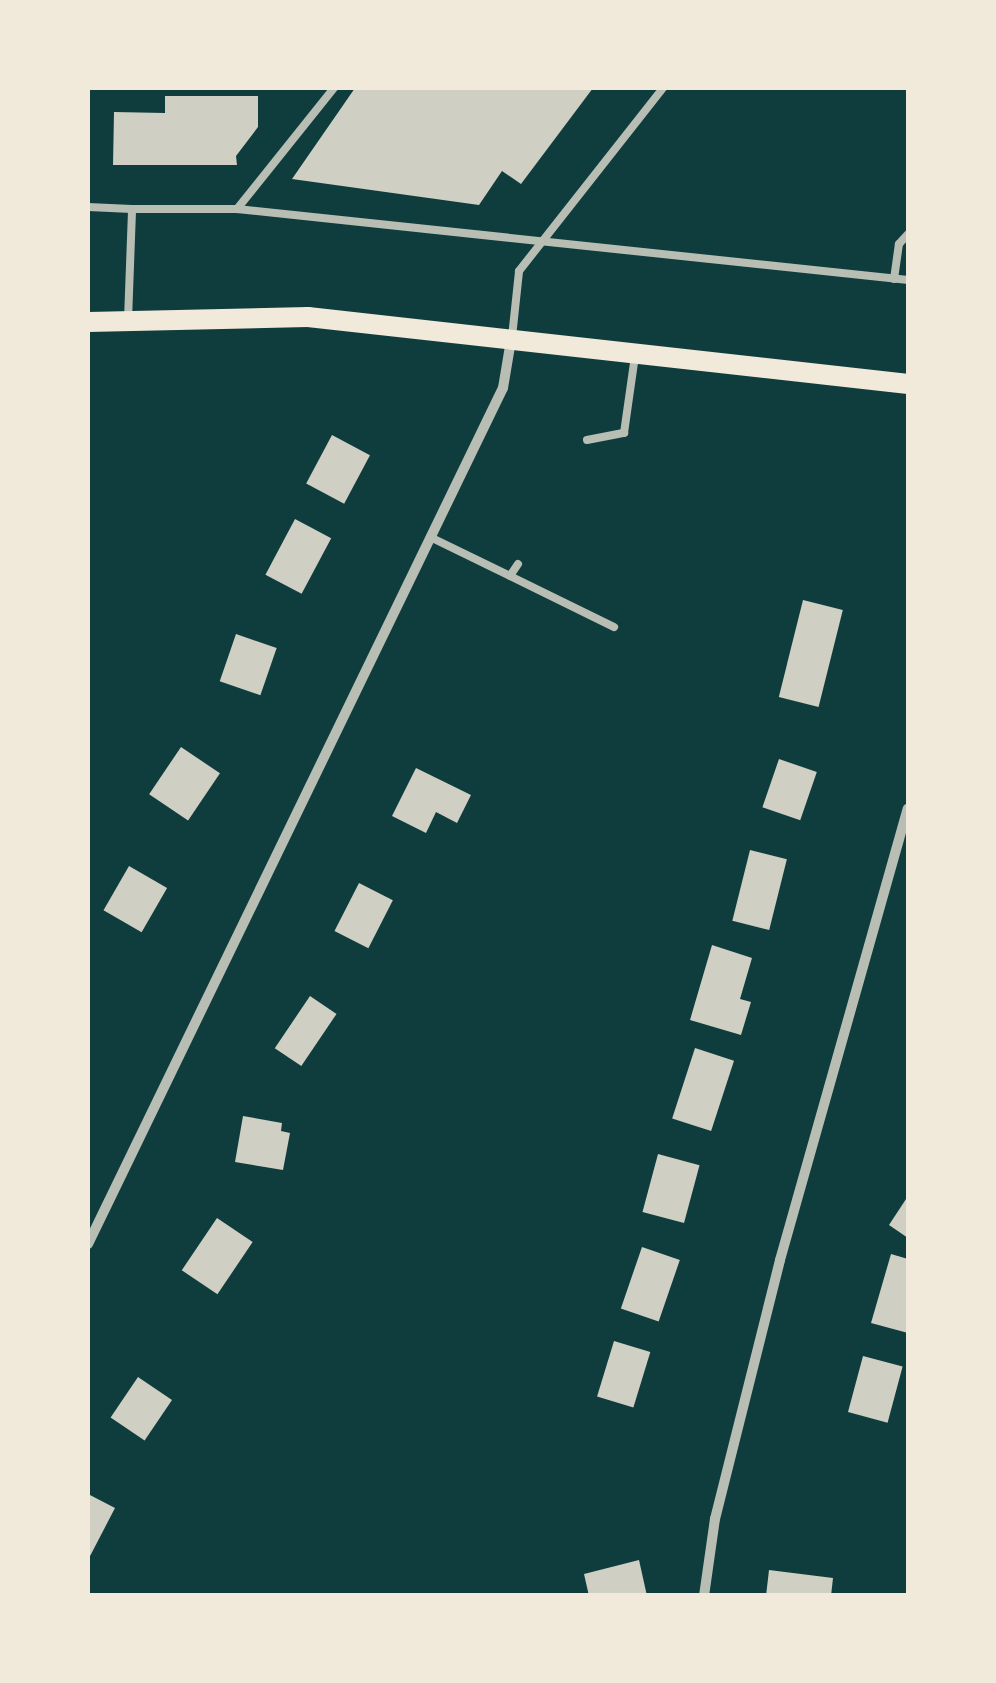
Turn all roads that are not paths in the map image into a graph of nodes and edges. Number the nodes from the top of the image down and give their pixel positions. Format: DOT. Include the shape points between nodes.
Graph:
graph roads {
  1 [pos="334,88"];
  2 [pos="663,88"];
  3 [pos="88,207"];
  4 [pos="238,209"];
  5 [pos="132,210"];
  6 [pos="908,234"];
  7 [pos="534,246"];
  8 [pos="894,279"];
  9 [pos="908,280"];
  10 [pos="128,321"];
  11 [pos="88,322"];
  12 [pos="512,340"];
  13 [pos="636,354"];
  14 [pos="908,384"];
  15 [pos="588,440"];
  16 [pos="430,538"];
  17 [pos="518,564"];
  18 [pos="510,576"];
  19 [pos="614,627"];
  20 [pos="908,809"];
  21 [pos="88,1244"];
  22 [pos="704,1596"];
  1 -- 4 [label="lane"];
  2 -- 7 [label="lane"];
  3 -- 5 [label="lane"];
  4 -- 5 [label="lane"];
  4 -- 7 [label="lane"];
  5 -- 10 [label="lane"];
  6 -- 8 [label="lane" via="899,244"];
  7 -- 8 [label="lane"];
  7 -- 12 [label="lane" via="519,270"];
  8 -- 9 [label="lane"];
  10 -- 11 [label="main road"];
  10 -- 12 [label="main road" via="308,317"];
  12 -- 13 [label="main road"];
  12 -- 16 [label="street" via="503,388"];
  13 -- 14 [label="main road"];
  13 -- 15 [label="lane" via="624,433"];
  16 -- 18 [label="lane"];
  16 -- 21 [label="street"];
  17 -- 18 [label="lane"];
  18 -- 19 [label="lane"];
  20 -- 22 [label="street" via="780,1260 715,1519"];
}
